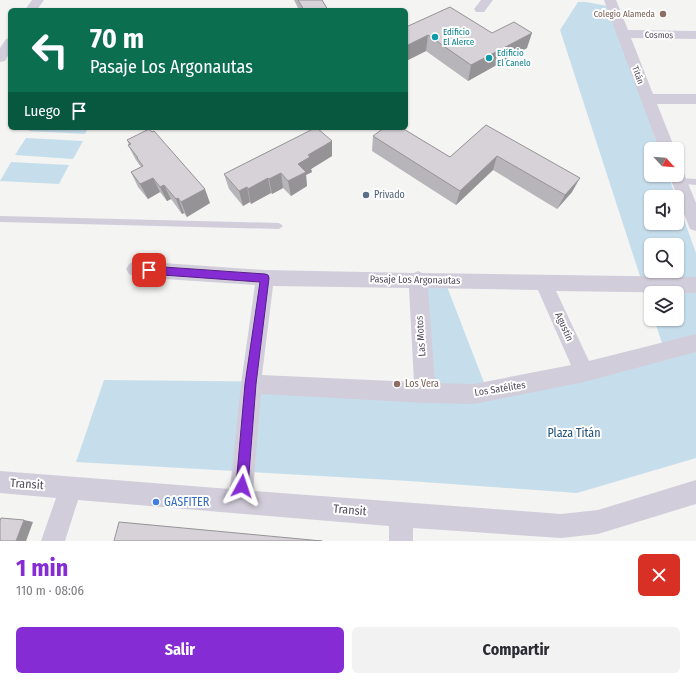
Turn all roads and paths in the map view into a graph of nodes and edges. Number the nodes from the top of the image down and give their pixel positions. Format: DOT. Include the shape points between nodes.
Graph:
graph roads {
  1 [pos="609,0"];
  2 [pos="622,34"];
  3 [pos="696,36"];
  4 [pos="8,45"];
  5 [pos="0,58"];
  6 [pos="648,99"];
  7 [pos="696,99"];
  8 [pos="664,142"];
  9 [pos="684,179"];
  10 [pos="680,182"];
  11 [pos="696,182"];
  12 [pos="0,219"];
  13 [pos="696,224"];
  14 [pos="279,226"];
  15 [pos="135,269"];
  16 [pos="265,278"];
  17 [pos="418,279"];
  18 [pos="543,282"];
  19 [pos="696,285"];
  20 [pos="696,343"];
  21 [pos="584,372"];
  22 [pos="250,384"];
  23 [pos="425,393"];
  24 [pos="0,482"];
  25 [pos="71,487"];
  26 [pos="696,492"];
  27 [pos="241,501"];
  28 [pos="401,515"];
  29 [pos="52,541"];
  30 [pos="401,541"];
  1 -- 2 [label="street, Titán"];
  2 -- 3 [label="street, Cosmos"];
  2 -- 6 [label="street, Titán"];
  4 -- 5 [label="street"];
  6 -- 7 [label="street"];
  6 -- 8 [label="street, Titán"];
  9 -- 11 [label="lane"];
  10 -- 13 [label="street"];
  12 -- 14 [label="lane"];
  15 -- 16 [label="street, Pasaje Los Argonautas"];
  16 -- 17 [label="street, Pasaje Los Argonautas"];
  16 -- 22 [label="street"];
  17 -- 18 [label="street, Pasaje Los Argonautas"];
  17 -- 23 [label="street, Las Motos"];
  18 -- 19 [label="street, Pasaje Los Argonautas"];
  18 -- 21 [label="street, Agustín"];
  20 -- 21 [label="street, Los Satélites"];
  21 -- 23 [label="street, Los Satélites" via="474,394"];
  22 -- 23 [label="street, Los Satélites"];
  22 -- 27 [label="street"];
  24 -- 25 [label="street, Transit"];
  25 -- 27 [label="street, Transit"];
  25 -- 29 [label="street"];
  26 -- 28 [label="street, Transit" via="617,518 578,525"];
  27 -- 28 [label="street, Transit"];
  28 -- 30 [label="street"];
}
